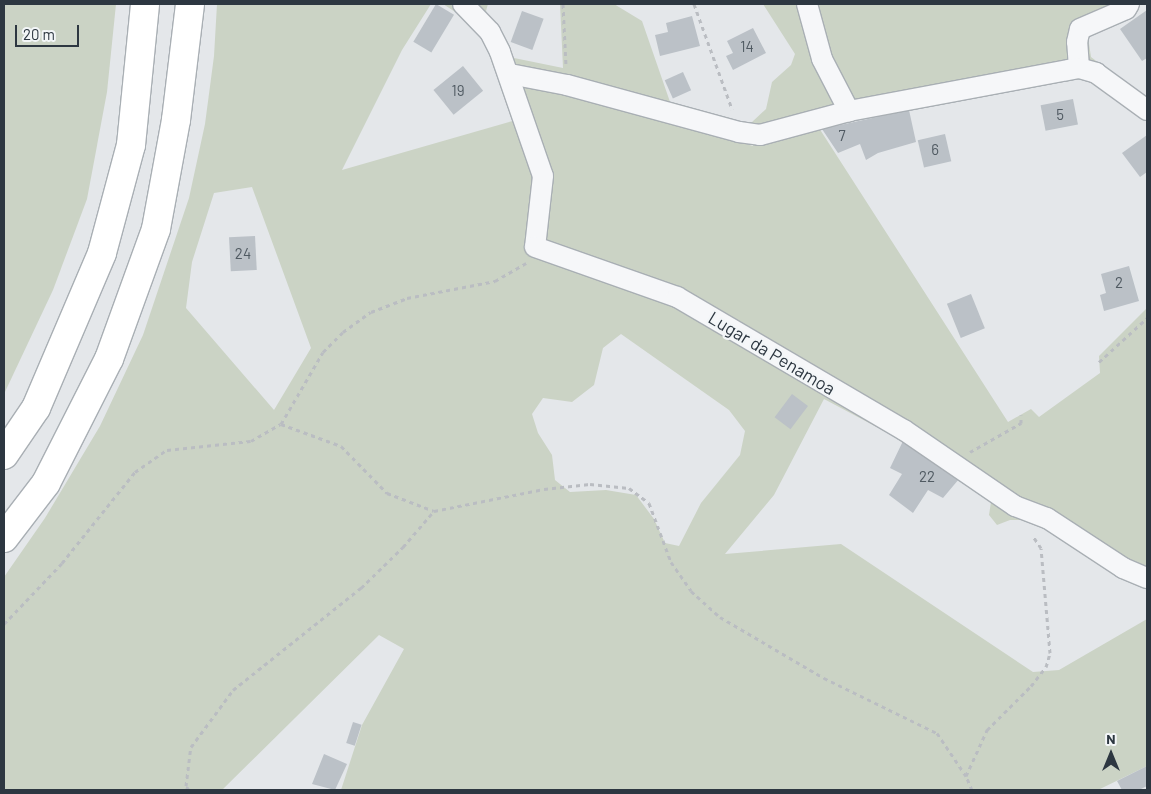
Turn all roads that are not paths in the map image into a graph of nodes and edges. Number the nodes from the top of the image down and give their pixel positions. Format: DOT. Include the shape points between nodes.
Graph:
graph roads {
  1 [pos="145,4"];
  2 [pos="190,4"];
  3 [pos="462,4"];
  4 [pos="807,4"];
  5 [pos="1129,4"];
  6 [pos="1079,68"];
  7 [pos="510,74"];
  8 [pos="1147,110"];
  9 [pos="850,112"];
  10 [pos="4,455"];
  11 [pos="4,538"];
  12 [pos="1147,578"];
  1 -- 10 [label="highway" via="131,144 102,253 36,408"];
  2 -- 11 [label="highway" via="176,120 156,229 108,360 46,483"];
  3 -- 7 [label="street" via="490,32"];
  4 -- 9 [label="street" via="822,59"];
  5 -- 6 [label="street" via="1126,9 1080,29 1077,42"];
  6 -- 8 [label="street" via="1096,73"];
  6 -- 9 [label="street"];
  7 -- 9 [label="street" via="739,132 778,132"];
  7 -- 12 [label="street, Lugar da Penamoa" via="543,176 535,247 677,297 904,430 1014,506 1047,518 1123,568"];
}
